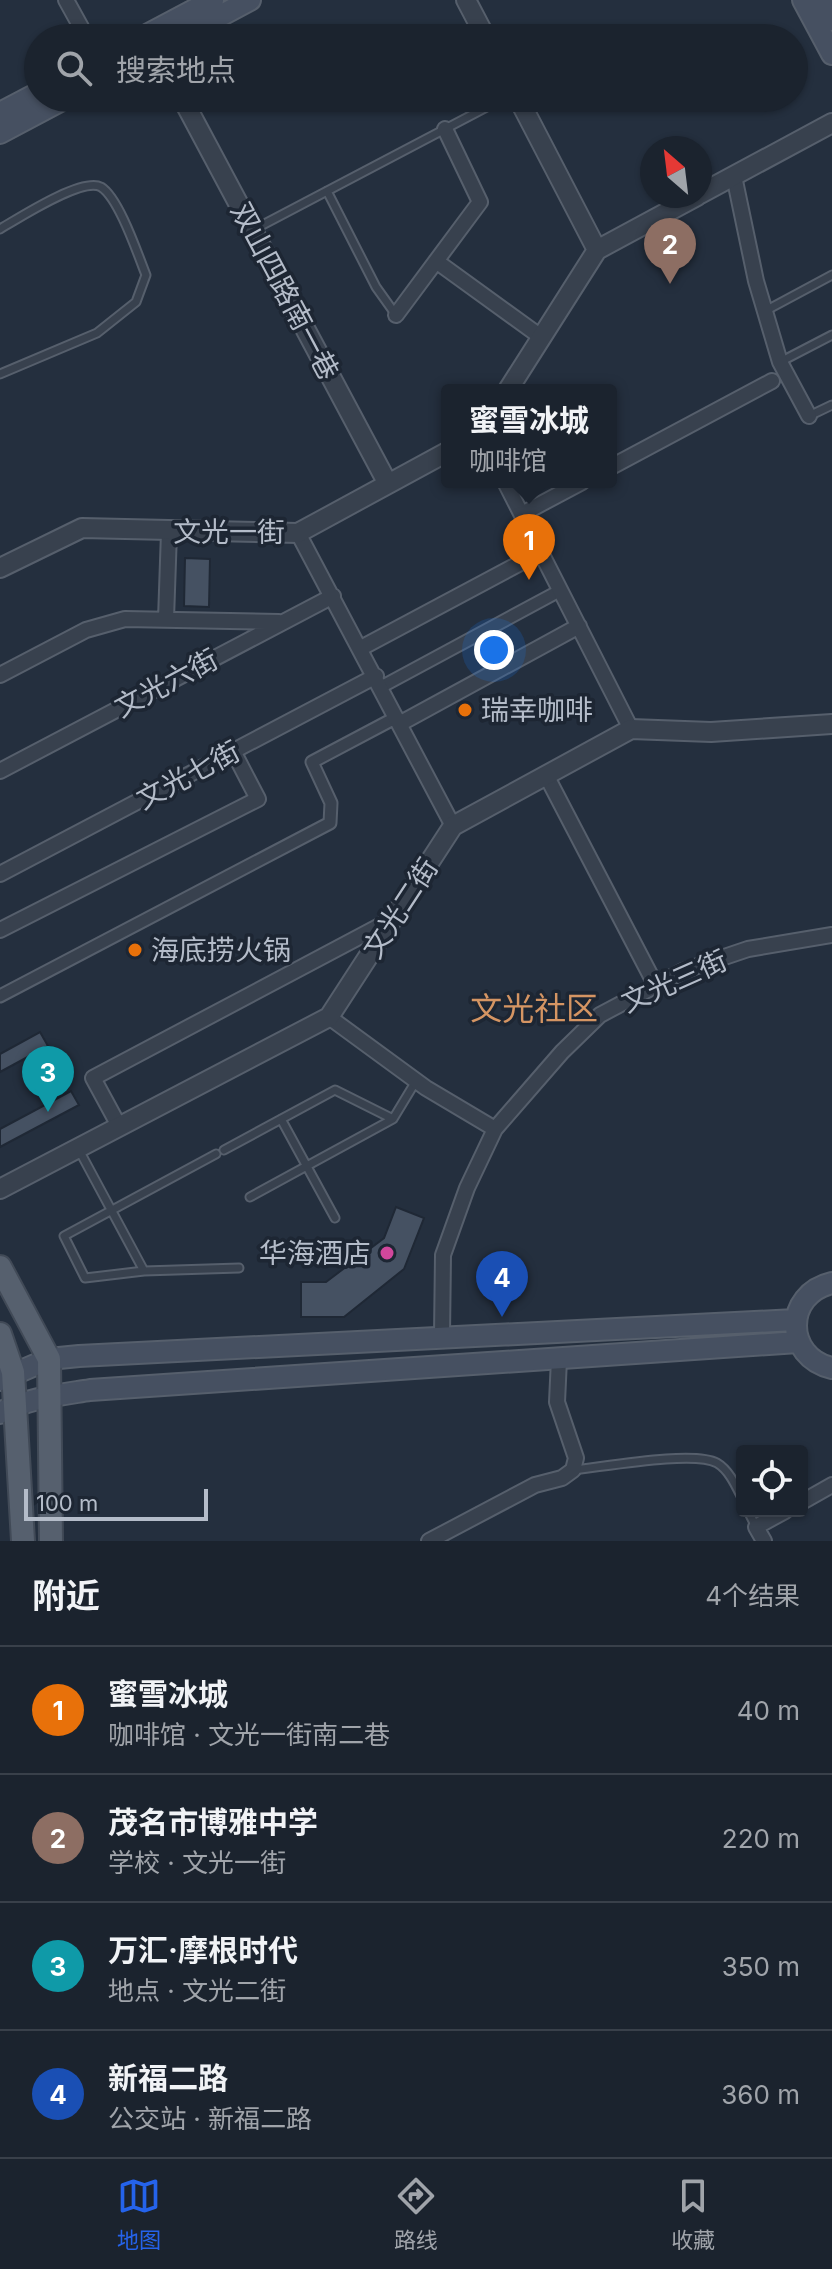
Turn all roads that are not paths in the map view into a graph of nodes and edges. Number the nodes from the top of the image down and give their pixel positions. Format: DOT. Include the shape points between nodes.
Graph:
graph roads {
  1 [pos="66,0"];
  2 [pos="213,0"];
  3 [pos="250,0"];
  4 [pos="466,0"];
  5 [pos="803,0"];
  6 [pos="821,0"];
  7 [pos="832,20"];
  8 [pos="79,24"];
  9 [pos="168,24"];
  10 [pos="205,24"];
  11 [pos="479,24"];
  12 [pos="832,54"];
  13 [pos="24,100"];
  14 [pos="40,112"];
  15 [pos="190,112"];
  16 [pos="477,112"];
  17 [pos="525,112"];
  18 [pos="0,113"];
  19 [pos="832,123"];
  20 [pos="445,129"];
  21 [pos="0,133"];
  22 [pos="734,176"];
  23 [pos="712,188"];
  24 [pos="327,191"];
  25 [pos="674,208"];
  26 [pos="0,229"];
  27 [pos="253,230"];
  28 [pos="597,250"];
  29 [pos="436,261"];
  30 [pos="832,275"];
  31 [pos="765,311"];
  32 [pos="396,315"];
  33 [pos="832,335"];
  34 [pos="541,337"];
  35 [pos="780,362"];
  36 [pos="0,374"];
  37 [pos="772,381"];
  38 [pos="512,384"];
  39 [pos="832,405"];
  40 [pos="809,416"];
  41 [pos="441,455"];
  42 [pos="617,464"];
  43 [pos="388,484"];
  44 [pos="508,488"];
  45 [pos="571,488"];
  46 [pos="522,514"];
  47 [pos="169,532"];
  48 [pos="298,533"];
  49 [pos="541,552"];
  50 [pos="0,568"];
  51 [pos="561,590"];
  52 [pos="333,596"];
  53 [pos="166,619"];
  54 [pos="283,622"];
  55 [pos="579,626"];
  56 [pos="361,648"];
  57 [pos="0,675"];
  58 [pos="379,682"];
  59 [pos="399,720"];
  60 [pos="832,724"];
  61 [pos="631,729"];
  62 [pos="233,751"];
  63 [pos="0,771"];
  64 [pos="546,775"];
  65 [pos="453,826"];
  66 [pos="0,874"];
  67 [pos="391,920"];
  68 [pos="0,930"];
  69 [pos="832,935"];
  70 [pos="655,984"];
  71 [pos="0,996"];
  72 [pos="329,1017"];
  73 [pos="416,1081"];
  74 [pos="281,1119"];
  75 [pos="393,1119"];
  76 [pos="119,1126"];
  77 [pos="495,1129"];
  78 [pos="78,1148"];
  79 [pos="307,1166"];
  80 [pos="0,1189"];
  81 [pos="250,1197"];
  82 [pos="111,1210"];
  83 [pos="335,1218"];
  84 [pos="0,1267"];
  85 [pos="239,1268"];
  86 [pos="144,1271"];
  87 [pos="832,1283"];
  88 [pos="795,1320"];
  89 [pos="0,1334"];
  90 [pos="442,1335"];
  91 [pos="798,1342"];
  92 [pos="49,1359"];
  93 [pos="559,1359"];
  94 [pos="832,1368"];
  95 [pos="7,1376"];
  96 [pos="50,1396"];
  97 [pos="8,1408"];
  98 [pos="573,1470"];
  99 [pos="832,1485"];
  100 [pos="736,1486"];
  101 [pos="808,1499"];
  102 [pos="751,1517"];
  103 [pos="774,1517"];
  104 [pos="756,1527"];
  105 [pos="432,1540"];
  106 [pos="23,1541"];
  107 [pos="51,1541"];
  108 [pos="764,1541"];
  1 -- 8 [label="street"];
  2 -- 9 [label="main road"];
  3 -- 10 [label="main road"];
  4 -- 11 [label="street"];
  5 -- 12 [label="main road"];
  6 -- 7 [label="main road"];
  13 -- 18 [label="main road"];
  14 -- 21 [label="main road"];
  15 -- 27 [label="street, 双山四路南一巷"];
  16 -- 20 [label="lane"];
  17 -- 28 [label="street"];
  19 -- 22 [label="street"];
  20 -- 24 [label="lane"];
  20 -- 29 [label="street" via="480,202"];
  22 -- 23 [label="street"];
  22 -- 31 [label="street"];
  24 -- 27 [label="lane"];
  24 -- 32 [label="lane"];
  25 -- 28 [label="street"];
  26 -- 36 [label="lane" via="68,192 96,185 123,220 146,275 136,302 97,333"];
  27 -- 43 [label="street, 双山四路南一巷"];
  28 -- 34 [label="street"];
  29 -- 32 [label="street"];
  29 -- 34 [label="street"];
  30 -- 31 [label="lane"];
  31 -- 35 [label="street"];
  33 -- 35 [label="lane"];
  34 -- 38 [label="street"];
  35 -- 40 [label="street"];
  37 -- 42 [label="street"];
  39 -- 40 [label="lane"];
  41 -- 43 [label="street, 文光一街"];
  43 -- 48 [label="street, 文光一街"];
  44 -- 46 [label="street"];
  45 -- 46 [label="street"];
  46 -- 49 [label="street"];
  47 -- 48 [label="street, 文光一街"];
  47 -- 50 [label="street, 文光一街" via="82,528"];
  47 -- 53 [label="street"];
  48 -- 52 [label="street"];
  49 -- 51 [label="street"];
  49 -- 56 [label="street"];
  51 -- 55 [label="street"];
  51 -- 58 [label="street"];
  52 -- 54 [label="street, 文光六街"];
  52 -- 56 [label="street"];
  53 -- 54 [label="street"];
  53 -- 57 [label="street" via="125,619 86,630"];
  54 -- 63 [label="street, 文光六街"];
  55 -- 59 [label="street"];
  55 -- 61 [label="street"];
  56 -- 58 [label="street"];
  58 -- 59 [label="street"];
  58 -- 62 [label="street, 文光七街"];
  59 -- 65 [label="street"];
  59 -- 71 [label="street" via="312,762 331,803 330,823"];
  60 -- 61 [label="street" via="711,732"];
  61 -- 64 [label="street, 文光二街"];
  62 -- 66 [label="street, 文光七街"];
  62 -- 68 [label="street" via="258,799"];
  64 -- 65 [label="street, 文光二街"];
  64 -- 70 [label="street"];
  65 -- 67 [label="street, 文光二街"];
  67 -- 72 [label="street, 文光二街"];
  67 -- 76 [label="street" via="93,1078"];
  69 -- 70 [label="street, 文光三街" via="748,949"];
  70 -- 77 [label="street, 文光三街" via="600,1015"];
  72 -- 73 [label="street"];
  72 -- 76 [label="street, 文光二街"];
  73 -- 75 [label="lane"];
  73 -- 77 [label="street"];
  74 -- 75 [label="lane" via="335,1090"];
  74 -- 79 [label="lane"];
  74 -- 82 [label="lane"];
  75 -- 79 [label="lane"];
  76 -- 78 [label="street, 文光二街"];
  77 -- 90 [label="street, 文光三街" via="443,1255"];
  78 -- 80 [label="street, 文光二街"];
  78 -- 82 [label="lane"];
  79 -- 81 [label="lane"];
  79 -- 83 [label="lane"];
  82 -- 86 [label="lane"];
  82 -- 86 [label="lane" via="64,1236 85,1278"];
  84 -- 92 [label="main road"];
  85 -- 86 [label="lane"];
  87 -- 88 [label="main road" via="809,1293"];
  88 -- 90 [label="main road"];
  88 -- 91 [label="main road"];
  89 -- 95 [label="main road"];
  90 -- 92 [label="main road"];
  91 -- 93 [label="main road"];
  91 -- 94 [label="main road" via="812,1360"];
  92 -- 95 [label="main road"];
  92 -- 96 [label="main road"];
  93 -- 96 [label="main road"];
  93 -- 98 [label="street" via="557,1402 576,1458"];
  95 -- 97 [label="main road"];
  96 -- 97 [label="main road"];
  96 -- 107 [label="main road"];
  97 -- 106 [label="main road"];
  98 -- 100 [label="lane" via="695,1457 718,1463"];
  98 -- 105 [label="street"];
  99 -- 101 [label="street"];
  102 -- 104 [label="lane"];
  103 -- 104 [label="street"];
  104 -- 108 [label="street"];
}
